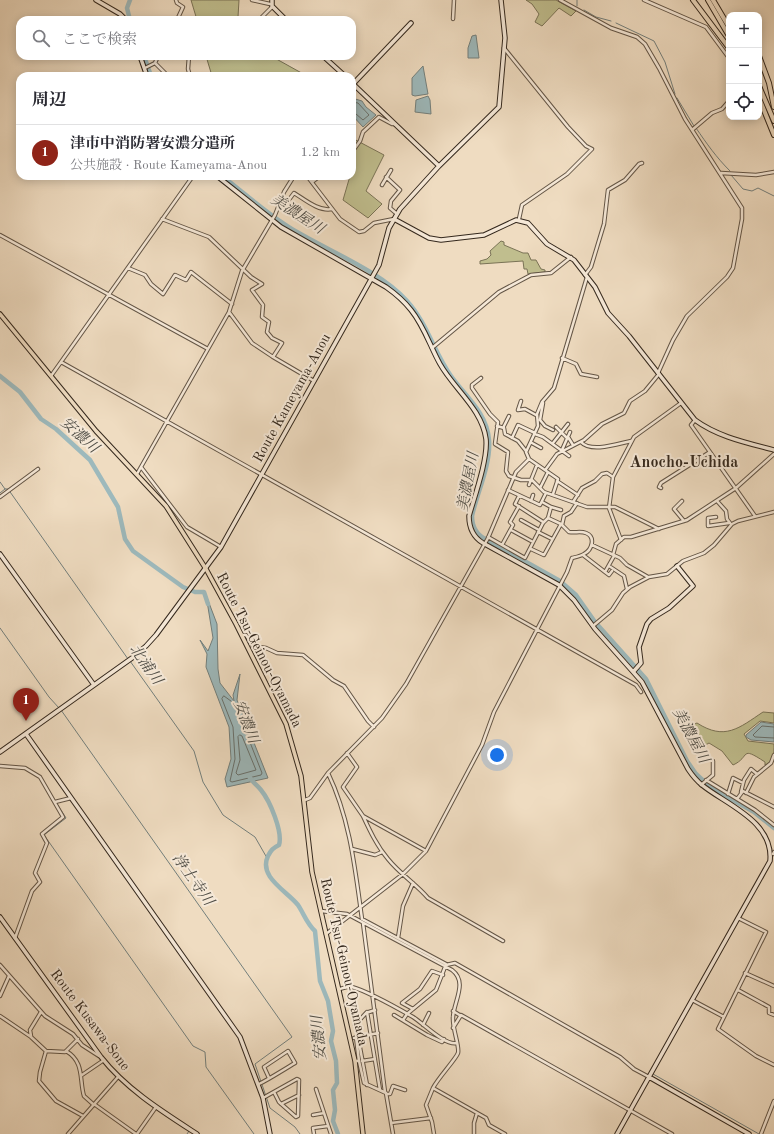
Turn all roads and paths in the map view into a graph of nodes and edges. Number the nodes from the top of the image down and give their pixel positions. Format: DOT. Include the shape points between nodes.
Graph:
graph roads {
  1 [pos="96,0"];
  2 [pos="176,0"];
  3 [pos="252,0"];
  4 [pos="454,0"];
  5 [pos="501,0"];
  6 [pos="560,0"];
  7 [pos="644,0"];
  8 [pos="693,0"];
  9 [pos="708,0"];
  10 [pos="713,0"];
  11 [pos="271,4"];
  12 [pos="122,16"];
  13 [pos="179,16"];
  14 [pos="263,16"];
  15 [pos="282,16"];
  16 [pos="453,19"];
  17 [pos="726,22"];
  18 [pos="411,23"];
  19 [pos="726,31"];
  20 [pos="726,44"];
  21 [pos="504,47"];
  22 [pos="726,54"];
  23 [pos="141,60"];
  24 [pos="156,60"];
  25 [pos="189,60"];
  26 [pos="328,60"];
  27 [pos="155,63"];
  28 [pos="762,64"];
  29 [pos="144,68"];
  30 [pos="146,72"];
  31 [pos="164,72"];
  32 [pos="190,72"];
  33 [pos="341,72"];
  34 [pos="356,79"];
  35 [pos="356,87"];
  36 [pos="762,93"];
  37 [pos="726,104"];
  38 [pos="762,106"];
  39 [pos="762,107"];
  40 [pos="774,107"];
  41 [pos="764,111"];
  42 [pos="774,121"];
  43 [pos="395,124"];
  44 [pos="694,128"];
  45 [pos="774,134"];
  46 [pos="356,146"];
  47 [pos="642,163"];
  48 [pos="439,166"];
  49 [pos="391,170"];
  50 [pos="774,172"];
  51 [pos="721,173"];
  52 [pos="386,177"];
  53 [pos="190,180"];
  54 [pos="222,180"];
  55 [pos="292,180"];
  56 [pos="315,180"];
  57 [pos="312,182"];
  58 [pos="382,185"];
  59 [pos="282,198"];
  60 [pos="332,209"];
  61 [pos="397,214"];
  62 [pos="162,218"];
  63 [pos="272,219"];
  64 [pos="394,219"];
  65 [pos="519,219"];
  66 [pos="1,237"];
  67 [pos="572,257"];
  68 [pos="128,268"];
  69 [pos="243,269"];
  70 [pos="586,276"];
  71 [pos="372,278"];
  72 [pos="108,296"];
  73 [pos="232,304"];
  74 [pos="229,312"];
  75 [pos="0,314"];
  76 [pos="433,347"];
  77 [pos="208,349"];
  78 [pos="272,358"];
  79 [pos="562,358"];
  80 [pos="61,362"];
  81 [pos="658,374"];
  82 [pos="51,376"];
  83 [pos="597,377"];
  84 [pos="481,378"];
  85 [pos="314,381"];
  86 [pos="521,401"];
  87 [pos="542,402"];
  88 [pos="681,403"];
  89 [pos="509,416"];
  90 [pos="536,416"];
  91 [pos="695,420"];
  92 [pos="167,422"];
  93 [pos="568,424"];
  94 [pos="497,426"];
  95 [pos="556,427"];
  96 [pos="503,428"];
  97 [pos="553,430"];
  98 [pos="570,432"];
  99 [pos="535,433"];
  100 [pos="561,434"];
  101 [pos="512,438"];
  102 [pos="568,438"];
  103 [pos="631,441"];
  104 [pos="581,442"];
  105 [pos="532,443"];
  106 [pos="553,443"];
  107 [pos="573,445"];
  108 [pos="541,448"];
  109 [pos="562,450"];
  110 [pos="774,450"];
  111 [pos="526,452"];
  112 [pos="710,452"];
  113 [pos="774,454"];
  114 [pos="569,456"];
  115 [pos="529,459"];
  116 [pos="539,460"];
  117 [pos="679,463"];
  118 [pos="537,464"];
  119 [pos="142,467"];
  120 [pos="38,468"];
  121 [pos="683,469"];
  122 [pos="547,470"];
  123 [pos="137,474"];
  124 [pos="262,475"];
  125 [pos="614,477"];
  126 [pos="514,478"];
  127 [pos="532,480"];
  128 [pos="557,481"];
  129 [pos="529,485"];
  130 [pos="540,488"];
  131 [pos="661,488"];
  132 [pos="736,488"];
  133 [pos="508,490"];
  134 [pos="546,493"];
  135 [pos="553,494"];
  136 [pos="533,495"];
  137 [pos="578,495"];
  138 [pos="519,496"];
  139 [pos="0,497"];
  140 [pos="531,501"];
  141 [pos="682,501"];
  142 [pos="717,501"];
  143 [pos="542,502"];
  144 [pos="575,502"];
  145 [pos="519,506"];
  146 [pos="609,506"];
  147 [pos="551,507"];
  148 [pos="561,510"];
  149 [pos="774,512"];
  150 [pos="755,516"];
  151 [pos="716,517"];
  152 [pos="548,518"];
  153 [pos="521,520"];
  154 [pos="684,521"];
  155 [pos="543,522"];
  156 [pos="561,524"];
  157 [pos="730,524"];
  158 [pos="659,529"];
  159 [pos="511,530"];
  160 [pos="539,531"];
  161 [pos="488,538"];
  162 [pos="552,540"];
  163 [pos="621,540"];
  164 [pos="533,542"];
  165 [pos="485,543"];
  166 [pos="592,544"];
  167 [pos="502,545"];
  168 [pos="221,547"];
  169 [pos="531,549"];
  170 [pos="0,554"];
  171 [pos="582,555"];
  172 [pos="613,556"];
  173 [pos="609,566"];
  174 [pos="677,566"];
  175 [pos="206,569"];
  176 [pos="612,571"];
  177 [pos="605,572"];
  178 [pos="649,577"];
  179 [pos="560,584"];
  180 [pos="461,586"];
  181 [pos="628,589"];
  182 [pos="594,626"];
  183 [pos="537,629"];
  184 [pos="242,635"];
  185 [pos="635,670"];
  186 [pos="94,685"];
  187 [pos="646,688"];
  188 [pos="374,726"];
  189 [pos="26,734"];
  190 [pos="0,752"];
  191 [pos="347,754"];
  192 [pos="774,755"];
  193 [pos="713,761"];
  194 [pos="0,766"];
  195 [pos="328,773"];
  196 [pos="757,774"];
  197 [pos="705,780"];
  198 [pos="743,783"];
  199 [pos="702,784"];
  200 [pos="741,792"];
  201 [pos="746,793"];
  202 [pos="728,794"];
  203 [pos="71,798"];
  204 [pos="737,799"];
  205 [pos="305,800"];
  206 [pos="54,802"];
  207 [pos="774,808"];
  208 [pos="363,816"];
  209 [pos="774,825"];
  210 [pos="352,849"];
  211 [pos="426,851"];
  212 [pos="382,852"];
  213 [pos="773,853"];
  214 [pos="403,874"];
  215 [pos="413,883"];
  216 [pos="360,907"];
  217 [pos="321,911"];
  218 [pos="350,916"];
  219 [pos="0,917"];
  220 [pos="738,918"];
  221 [pos="362,921"];
  222 [pos="326,934"];
  223 [pos="15,938"];
  224 [pos="397,940"];
  225 [pos="503,941"];
  226 [pos="0,964"];
  227 [pos="445,966"];
  228 [pos="745,973"];
  229 [pos="443,975"];
  230 [pos="9,976"];
  231 [pos="774,986"];
  232 [pos="340,989"];
  233 [pos="738,990"];
  234 [pos="1,991"];
  235 [pos="0,996"];
  236 [pos="373,997"];
  237 [pos="692,1000"];
  238 [pos="413,1009"];
  239 [pos="375,1010"];
  240 [pos="454,1011"];
  241 [pos="41,1012"];
  242 [pos="367,1012"];
  243 [pos="429,1013"];
  244 [pos="406,1014"];
  245 [pos="394,1015"];
  246 [pos="774,1015"];
  247 [pos="0,1016"];
  248 [pos="461,1016"];
  249 [pos="724,1017"];
  250 [pos="403,1020"];
  251 [pos="423,1025"];
  252 [pos="453,1028"];
  253 [pos="430,1030"];
  254 [pos="378,1033"];
  255 [pos="371,1034"];
  256 [pos="427,1035"];
  257 [pos="31,1037"];
  258 [pos="357,1037"];
  259 [pos="78,1039"];
  260 [pos="444,1039"];
  261 [pos="457,1043"];
  262 [pos="46,1051"];
  263 [pos="66,1051"];
  264 [pos="103,1058"];
  265 [pos="375,1059"];
  266 [pos="359,1061"];
  267 [pos="774,1065"];
  268 [pos="82,1075"];
  269 [pos="118,1077"];
  270 [pos="649,1077"];
  271 [pos="269,1078"];
  272 [pos="259,1084"];
  273 [pos="433,1088"];
  274 [pos="316,1089"];
  275 [pos="380,1090"];
  276 [pos="405,1090"];
  277 [pos="274,1092"];
  278 [pos="386,1093"];
  279 [pos="299,1095"];
  280 [pos="264,1098"];
  281 [pos="774,1101"];
  282 [pos="281,1104"];
  283 [pos="94,1105"];
  284 [pos="156,1106"];
  285 [pos="630,1110"];
  286 [pos="324,1113"];
  287 [pos="477,1113"];
  288 [pos="313,1114"];
  289 [pos="83,1116"];
  290 [pos="431,1118"];
  291 [pos="391,1123"];
  292 [pos="328,1126"];
  293 [pos="68,1134"];
  294 [pos="136,1134"];
  295 [pos="197,1134"];
  296 [pos="270,1134"];
  297 [pos="314,1134"];
  298 [pos="329,1134"];
  299 [pos="363,1134"];
  300 [pos="393,1134"];
  301 [pos="434,1134"];
  302 [pos="474,1134"];
  303 [pos="505,1134"];
  304 [pos="617,1134"];
  305 [pos="672,1134"];
  306 [pos="748,1134"];
  307 [pos="761,1134"];
  1 -- 12 [label="street"];
  2 -- 13 [label="street" via="183,7"];
  3 -- 11 [label="street"];
  4 -- 16 [label="street"];
  5 -- 21 [label="street, Route Kameyama-Anou"];
  6 -- 44 [label="street" via="611,28 637,37 645,44"];
  7 -- 22 [label="street" via="706,27"];
  8 -- 20 [label="highway"];
  9 -- 19 [label="highway"];
  10 -- 17 [label="highway"];
  11 -- 14 [label="street"];
  11 -- 15 [label="street"];
  18 -- 34 [label="street"];
  21 -- 48 [label="street, Route Kameyama-Anou" via="499,107"];
  21 -- 65 [label="street" via="568,127 592,149 567,174 522,205"];
  23 -- 29 [label="street"];
  24 -- 27 [label="street"];
  25 -- 32 [label="street"];
  26 -- 33 [label="street"];
  27 -- 29 [label="street"];
  27 -- 31 [label="street"];
  28 -- 40 [label="highway"];
  29 -- 30 [label="street"];
  35 -- 43 [label="street"];
  36 -- 42 [label="highway"];
  37 -- 44 [label="street"];
  38 -- 41 [label="highway"];
  39 -- 41 [label="highway"];
  41 -- 45 [label="highway"];
  43 -- 46 [label="street" via="379,117 363,132"];
  43 -- 48 [label="street"];
  44 -- 51 [label="street"];
  47 -- 70 [label="street" via="625,180 608,190 604,224"];
  48 -- 61 [label="street, Route Kameyama-Anou"];
  49 -- 52 [label="street"];
  50 -- 51 [label="street" via="753,175"];
  51 -- 81 [label="street" via="742,210 734,266 727,277 687,316"];
  52 -- 58 [label="street"];
  52 -- 61 [label="street" via="400,190 390,203 390,208"];
  53 -- 62 [label="street"];
  54 -- 63 [label="street"];
  55 -- 59 [label="street"];
  56 -- 57 [label="street"];
  57 -- 60 [label="street"];
  59 -- 60 [label="street" via="288,201 294,193 317,206"];
  59 -- 63 [label="street"];
  60 -- 64 [label="street" via="342,221 358,232 364,231 374,223"];
  61 -- 64 [label="street, Route Kameyama-Anou"];
  62 -- 68 [label="street"];
  62 -- 69 [label="street" via="209,237"];
  63 -- 69 [label="street"];
  63 -- 71 [label="street" via="289,232"];
  64 -- 65 [label="street" via="429,238 441,240 484,235"];
  64 -- 71 [label="street, Route Kameyama-Anou"];
  65 -- 67 [label="street" via="530,224 549,245"];
  66 -- 72 [label="street"];
  67 -- 70 [label="street"];
  67 -- 76 [label="street" via="551,273 531,275 499,292"];
  68 -- 72 [label="street"];
  68 -- 73 [label="street" via="145,275 163,294 175,274 185,280 191,272"];
  69 -- 73 [label="street"];
  69 -- 78 [label="street" via="251,278 262,284 252,290 263,305 262,317 269,322 267,332 282,343"];
  70 -- 79 [label="street"];
  70 -- 81 [label="street" via="608,312"];
  71 -- 76 [label="street" via="405,303"];
  71 -- 85 [label="street, Route Kameyama-Anou"];
  72 -- 77 [label="street"];
  72 -- 80 [label="street"];
  73 -- 74 [label="street"];
  74 -- 77 [label="street"];
  74 -- 78 [label="street" via="252,343"];
  75 -- 82 [label="main road, Route Tsu-Geinou-Oyamada"];
  76 -- 165 [label="street" via="449,378 476,412 484,429 485,453 469,520 474,535"];
  77 -- 92 [label="street"];
  78 -- 85 [label="street"];
  79 -- 83 [label="street" via="576,364 581,374"];
  79 -- 87 [label="street" via="554,388"];
  80 -- 82 [label="street"];
  80 -- 92 [label="street"];
  81 -- 88 [label="street"];
  81 -- 104 [label="street" via="645,391 630,401 624,413 600,426"];
  82 -- 123 [label="main road, Route Tsu-Geinou-Oyamada" via="96,431"];
  84 -- 94 [label="street" via="472,385 472,388 498,422"];
  85 -- 124 [label="street, Route Kameyama-Anou"];
  86 -- 90 [label="street" via="518,410 524,408"];
  87 -- 90 [label="street"];
  87 -- 97 [label="street" via="540,420"];
  88 -- 91 [label="street"];
  88 -- 103 [label="street"];
  89 -- 96 [label="street"];
  90 -- 99 [label="street" via="538,426"];
  91 -- 110 [label="street" via="705,428"];
  91 -- 112 [label="street" via="691,425"];
  92 -- 119 [label="street"];
  92 -- 124 [label="street"];
  93 -- 100 [label="street"];
  94 -- 96 [label="street"];
  94 -- 126 [label="street" via="495,444 508,452 506,472"];
  95 -- 100 [label="street"];
  96 -- 101 [label="street" via="505,434"];
  98 -- 102 [label="street"];
  99 -- 101 [label="street" via="518,425"];
  99 -- 105 [label="street"];
  99 -- 106 [label="street"];
  100 -- 102 [label="street"];
  100 -- 106 [label="street"];
  101 -- 111 [label="street" via="518,441"];
  102 -- 107 [label="street"];
  102 -- 109 [label="street"];
  103 -- 104 [label="street" via="590,448"];
  103 -- 125 [label="street"];
  104 -- 107 [label="street"];
  105 -- 108 [label="street"];
  105 -- 111 [label="street"];
  106 -- 109 [label="street"];
  107 -- 109 [label="street"];
  109 -- 114 [label="street"];
  109 -- 122 [label="street" via="554,455"];
  111 -- 115 [label="street"];
  112 -- 121 [label="street"];
  112 -- 132 [label="street"];
  113 -- 132 [label="street"];
  115 -- 118 [label="street"];
  115 -- 126 [label="street"];
  116 -- 118 [label="street"];
  117 -- 121 [label="street"];
  118 -- 122 [label="street"];
  118 -- 127 [label="street"];
  119 -- 123 [label="street"];
  119 -- 168 [label="street" via="187,528"];
  120 -- 139 [label="street"];
  121 -- 131 [label="street" via="661,483"];
  122 -- 128 [label="street" via="558,478"];
  122 -- 130 [label="street"];
  123 -- 175 [label="main road, Route Tsu-Geinou-Oyamada" via="166,506"];
  124 -- 168 [label="street, Route Kameyama-Anou"];
  124 -- 180 [label="street"];
  125 -- 137 [label="street" via="607,473 602,474 582,488"];
  125 -- 146 [label="street"];
  126 -- 127 [label="street"];
  126 -- 133 [label="street"];
  127 -- 129 [label="street"];
  127 -- 130 [label="street"];
  128 -- 135 [label="street"];
  128 -- 137 [label="street"];
  130 -- 134 [label="street"];
  132 -- 142 [label="street"];
  132 -- 150 [label="street"];
  133 -- 138 [label="street"];
  133 -- 161 [label="street"];
  134 -- 135 [label="street"];
  134 -- 143 [label="street"];
  135 -- 144 [label="street"];
  136 -- 140 [label="street"];
  137 -- 144 [label="street"];
  138 -- 140 [label="street"];
  138 -- 145 [label="street" via="515,504"];
  140 -- 143 [label="street" via="540,505"];
  141 -- 154 [label="street" via="674,509"];
  142 -- 154 [label="street"];
  142 -- 157 [label="street" via="726,511"];
  143 -- 147 [label="street"];
  144 -- 146 [label="street" via="587,507"];
  144 -- 156 [label="street"];
  145 -- 155 [label="street"];
  145 -- 159 [label="street" via="510,522 513,525"];
  146 -- 158 [label="street" via="615,506"];
  146 -- 163 [label="street"];
  147 -- 148 [label="street"];
  147 -- 152 [label="street"];
  149 -- 150 [label="street"];
  150 -- 157 [label="street"];
  151 -- 157 [label="street" via="708,518 708,526"];
  152 -- 155 [label="street"];
  152 -- 156 [label="street"];
  153 -- 160 [label="street"];
  154 -- 158 [label="street"];
  155 -- 160 [label="street"];
  156 -- 162 [label="street"];
  156 -- 166 [label="street" via="570,532 588,534"];
  157 -- 174 [label="street" via="710,549"];
  158 -- 163 [label="street" via="624,537"];
  159 -- 164 [label="street"];
  159 -- 167 [label="street"];
  160 -- 162 [label="street"];
  160 -- 164 [label="street"];
  161 -- 165 [label="street"];
  161 -- 167 [label="street"];
  162 -- 169 [label="street" via="544,555"];
  163 -- 172 [label="street" via="616,544"];
  164 -- 169 [label="street"];
  165 -- 179 [label="street"];
  165 -- 180 [label="street"];
  166 -- 171 [label="street" via="588,552"];
  166 -- 172 [label="street"];
  167 -- 169 [label="street" via="525,558"];
  168 -- 175 [label="street, Route Kameyama-Anou"];
  170 -- 186 [label="street"];
  171 -- 177 [label="street"];
  171 -- 179 [label="street" via="572,558"];
  172 -- 173 [label="street"];
  172 -- 178 [label="street"];
  173 -- 177 [label="street"];
  173 -- 181 [label="street" via="624,576"];
  174 -- 178 [label="street" via="664,575"];
  174 -- 185 [label="street" via="693,586 647,624 639,647 640,666"];
  175 -- 184 [label="main road, Route Tsu-Geinou-Oyamada"];
  175 -- 186 [label="street, Route Kameyama-Anou" via="146,646"];
  176 -- 177 [label="street" via="610,575"];
  178 -- 181 [label="street"];
  179 -- 182 [label="street"];
  179 -- 183 [label="street"];
  180 -- 183 [label="street"];
  180 -- 188 [label="street" via="406,684"];
  181 -- 182 [label="street" via="612,610"];
  182 -- 185 [label="street"];
  183 -- 187 [label="street" via="636,685 641,693"];
  183 -- 211 [label="street" via="494,712 482,745"];
  184 -- 188 [label="street" via="246,635 253,646 277,653 303,655 346,687"];
  184 -- 205 [label="main road, Route Tsu-Geinou-Oyamada" via="286,724 300,769"];
  185 -- 187 [label="street"];
  186 -- 189 [label="street, Route Kameyama-Anou"];
  187 -- 199 [label="street" via="688,769"];
  188 -- 191 [label="street"];
  189 -- 190 [label="street, Route Kameyama-Anou"];
  189 -- 203 [label="street"];
  191 -- 195 [label="street"];
  191 -- 208 [label="street" via="357,767 343,787"];
  192 -- 196 [label="street" via="771,763"];
  193 -- 197 [label="street" via="713,774"];
  194 -- 206 [label="street" via="25,768 40,777"];
  195 -- 205 [label="street" via="310,798"];
  195 -- 210 [label="street" via="346,817"];
  196 -- 198 [label="street" via="751,769"];
  196 -- 201 [label="street"];
  197 -- 199 [label="street"];
  197 -- 202 [label="street"];
  198 -- 200 [label="street"];
  198 -- 202 [label="street" via="733,778"];
  199 -- 213 [label="street" via="743,809 764,826 770,836"];
  200 -- 201 [label="street"];
  200 -- 204 [label="street"];
  201 -- 207 [label="street"];
  202 -- 204 [label="street"];
  203 -- 206 [label="street"];
  203 -- 272 [label="street" via="240,1037"];
  204 -- 209 [label="street"];
  205 -- 217 [label="main road, Route Tsu-Geinou-Oyamada" via="312,872"];
  206 -- 223 [label="street" via="63,817 42,834 47,843 35,873 40,882 32,891"];
  208 -- 211 [label="street"];
  208 -- 212 [label="street"];
  210 -- 212 [label="street" via="375,855"];
  210 -- 216 [label="street"];
  211 -- 214 [label="street"];
  212 -- 214 [label="street"];
  213 -- 220 [label="street"];
  214 -- 215 [label="street"];
  214 -- 216 [label="street"];
  215 -- 224 [label="street" via="403,906"];
  215 -- 225 [label="street" via="430,900"];
  216 -- 218 [label="street"];
  216 -- 221 [label="street"];
  217 -- 218 [label="street" via="339,912"];
  217 -- 222 [label="main road, Route Tsu-Geinou-Oyamada"];
  218 -- 221 [label="street"];
  218 -- 222 [label="street"];
  219 -- 223 [label="street, Route Kusawa-Sone"];
  220 -- 228 [label="street" via="766,932"];
  220 -- 237 [label="street"];
  221 -- 224 [label="street"];
  221 -- 236 [label="street"];
  222 -- 232 [label="main road, Route Tsu-Geinou-Oyamada"];
  223 -- 264 [label="street, Route Kusawa-Sone"];
  224 -- 227 [label="street"];
  226 -- 230 [label="street"];
  227 -- 229 [label="street"];
  227 -- 240 [label="street" via="455,973 460,982"];
  227 -- 270 [label="street" via="455,963 620,1057"];
  228 -- 231 [label="street"];
  228 -- 233 [label="street"];
  229 -- 238 [label="street" via="436,990"];
  229 -- 238 [label="street" via="432,971 420,989 402,1003"];
  230 -- 234 [label="street"];
  230 -- 241 [label="street"];
  232 -- 236 [label="street" via="352,988"];
  232 -- 266 [label="main road, Route Tsu-Geinou-Oyamada"];
  233 -- 246 [label="street" via="769,1007 769,1013"];
  233 -- 249 [label="street"];
  234 -- 235 [label="street"];
  236 -- 239 [label="street"];
  236 -- 244 [label="street"];
  237 -- 249 [label="street"];
  237 -- 270 [label="street"];
  238 -- 244 [label="street"];
  239 -- 242 [label="street"];
  239 -- 254 [label="street"];
  240 -- 248 [label="street"];
  240 -- 252 [label="street"];
  241 -- 257 [label="street" via="30,1030"];
  241 -- 259 [label="street"];
  242 -- 255 [label="street"];
  242 -- 258 [label="street" via="356,1025"];
  243 -- 251 [label="street"];
  244 -- 250 [label="street"];
  244 -- 251 [label="street"];
  245 -- 250 [label="street"];
  247 -- 257 [label="street"];
  248 -- 252 [label="street"];
  248 -- 285 [label="street"];
  249 -- 267 [label="street" via="718,1029 756,1056"];
  250 -- 256 [label="street"];
  251 -- 253 [label="street"];
  252 -- 261 [label="street"];
  253 -- 256 [label="street"];
  253 -- 260 [label="street"];
  254 -- 255 [label="street"];
  254 -- 278 [label="street"];
  255 -- 258 [label="street"];
  255 -- 265 [label="street"];
  256 -- 260 [label="street" via="442,1042"];
  257 -- 262 [label="street"];
  258 -- 266 [label="street"];
  259 -- 263 [label="street"];
  259 -- 264 [label="street" via="87,1049"];
  260 -- 261 [label="street"];
  261 -- 273 [label="street" via="457,1057"];
  262 -- 263 [label="street"];
  262 -- 289 [label="street" via="39,1081 56,1101"];
  263 -- 268 [label="street" via="75,1059"];
  264 -- 268 [label="street"];
  264 -- 269 [label="street, Route Kusawa-Sone"];
  265 -- 266 [label="street"];
  265 -- 275 [label="street"];
  266 -- 275 [label="street" via="364,1083"];
  266 -- 299 [label="main road, Route Tsu-Geinou-Oyamada"];
  268 -- 283 [label="street" via="84,1096"];
  269 -- 283 [label="street"];
  269 -- 284 [label="street, Route Kusawa-Sone"];
  270 -- 285 [label="street"];
  270 -- 306 [label="street"];
  271 -- 271 [label="street" via="295,1063 288,1051 264,1067"];
  271 -- 272 [label="street"];
  272 -- 280 [label="street"];
  273 -- 287 [label="street"];
  273 -- 290 [label="street" via="426,1105"];
  274 -- 286 [label="street"];
  275 -- 278 [label="street"];
  276 -- 278 [label="street" via="393,1086 390,1094"];
  277 -- 279 [label="street" via="297,1079"];
  277 -- 280 [label="street"];
  277 -- 282 [label="street"];
  278 -- 291 [label="street"];
  279 -- 282 [label="street"];
  279 -- 282 [label="street" via="298,1116"];
  280 -- 296 [label="street"];
  281 -- 307 [label="street"];
  283 -- 289 [label="street"];
  283 -- 294 [label="street"];
  284 -- 294 [label="street"];
  284 -- 295 [label="street, Route Kusawa-Sone"];
  285 -- 304 [label="street"];
  285 -- 305 [label="street"];
  286 -- 288 [label="street"];
  286 -- 292 [label="street"];
  287 -- 302 [label="street"];
  287 -- 303 [label="street"];
  289 -- 293 [label="street"];
  290 -- 291 [label="street"];
  290 -- 301 [label="street"];
  291 -- 300 [label="street"];
  292 -- 297 [label="street" via="313,1128"];
  292 -- 298 [label="street"];
}
